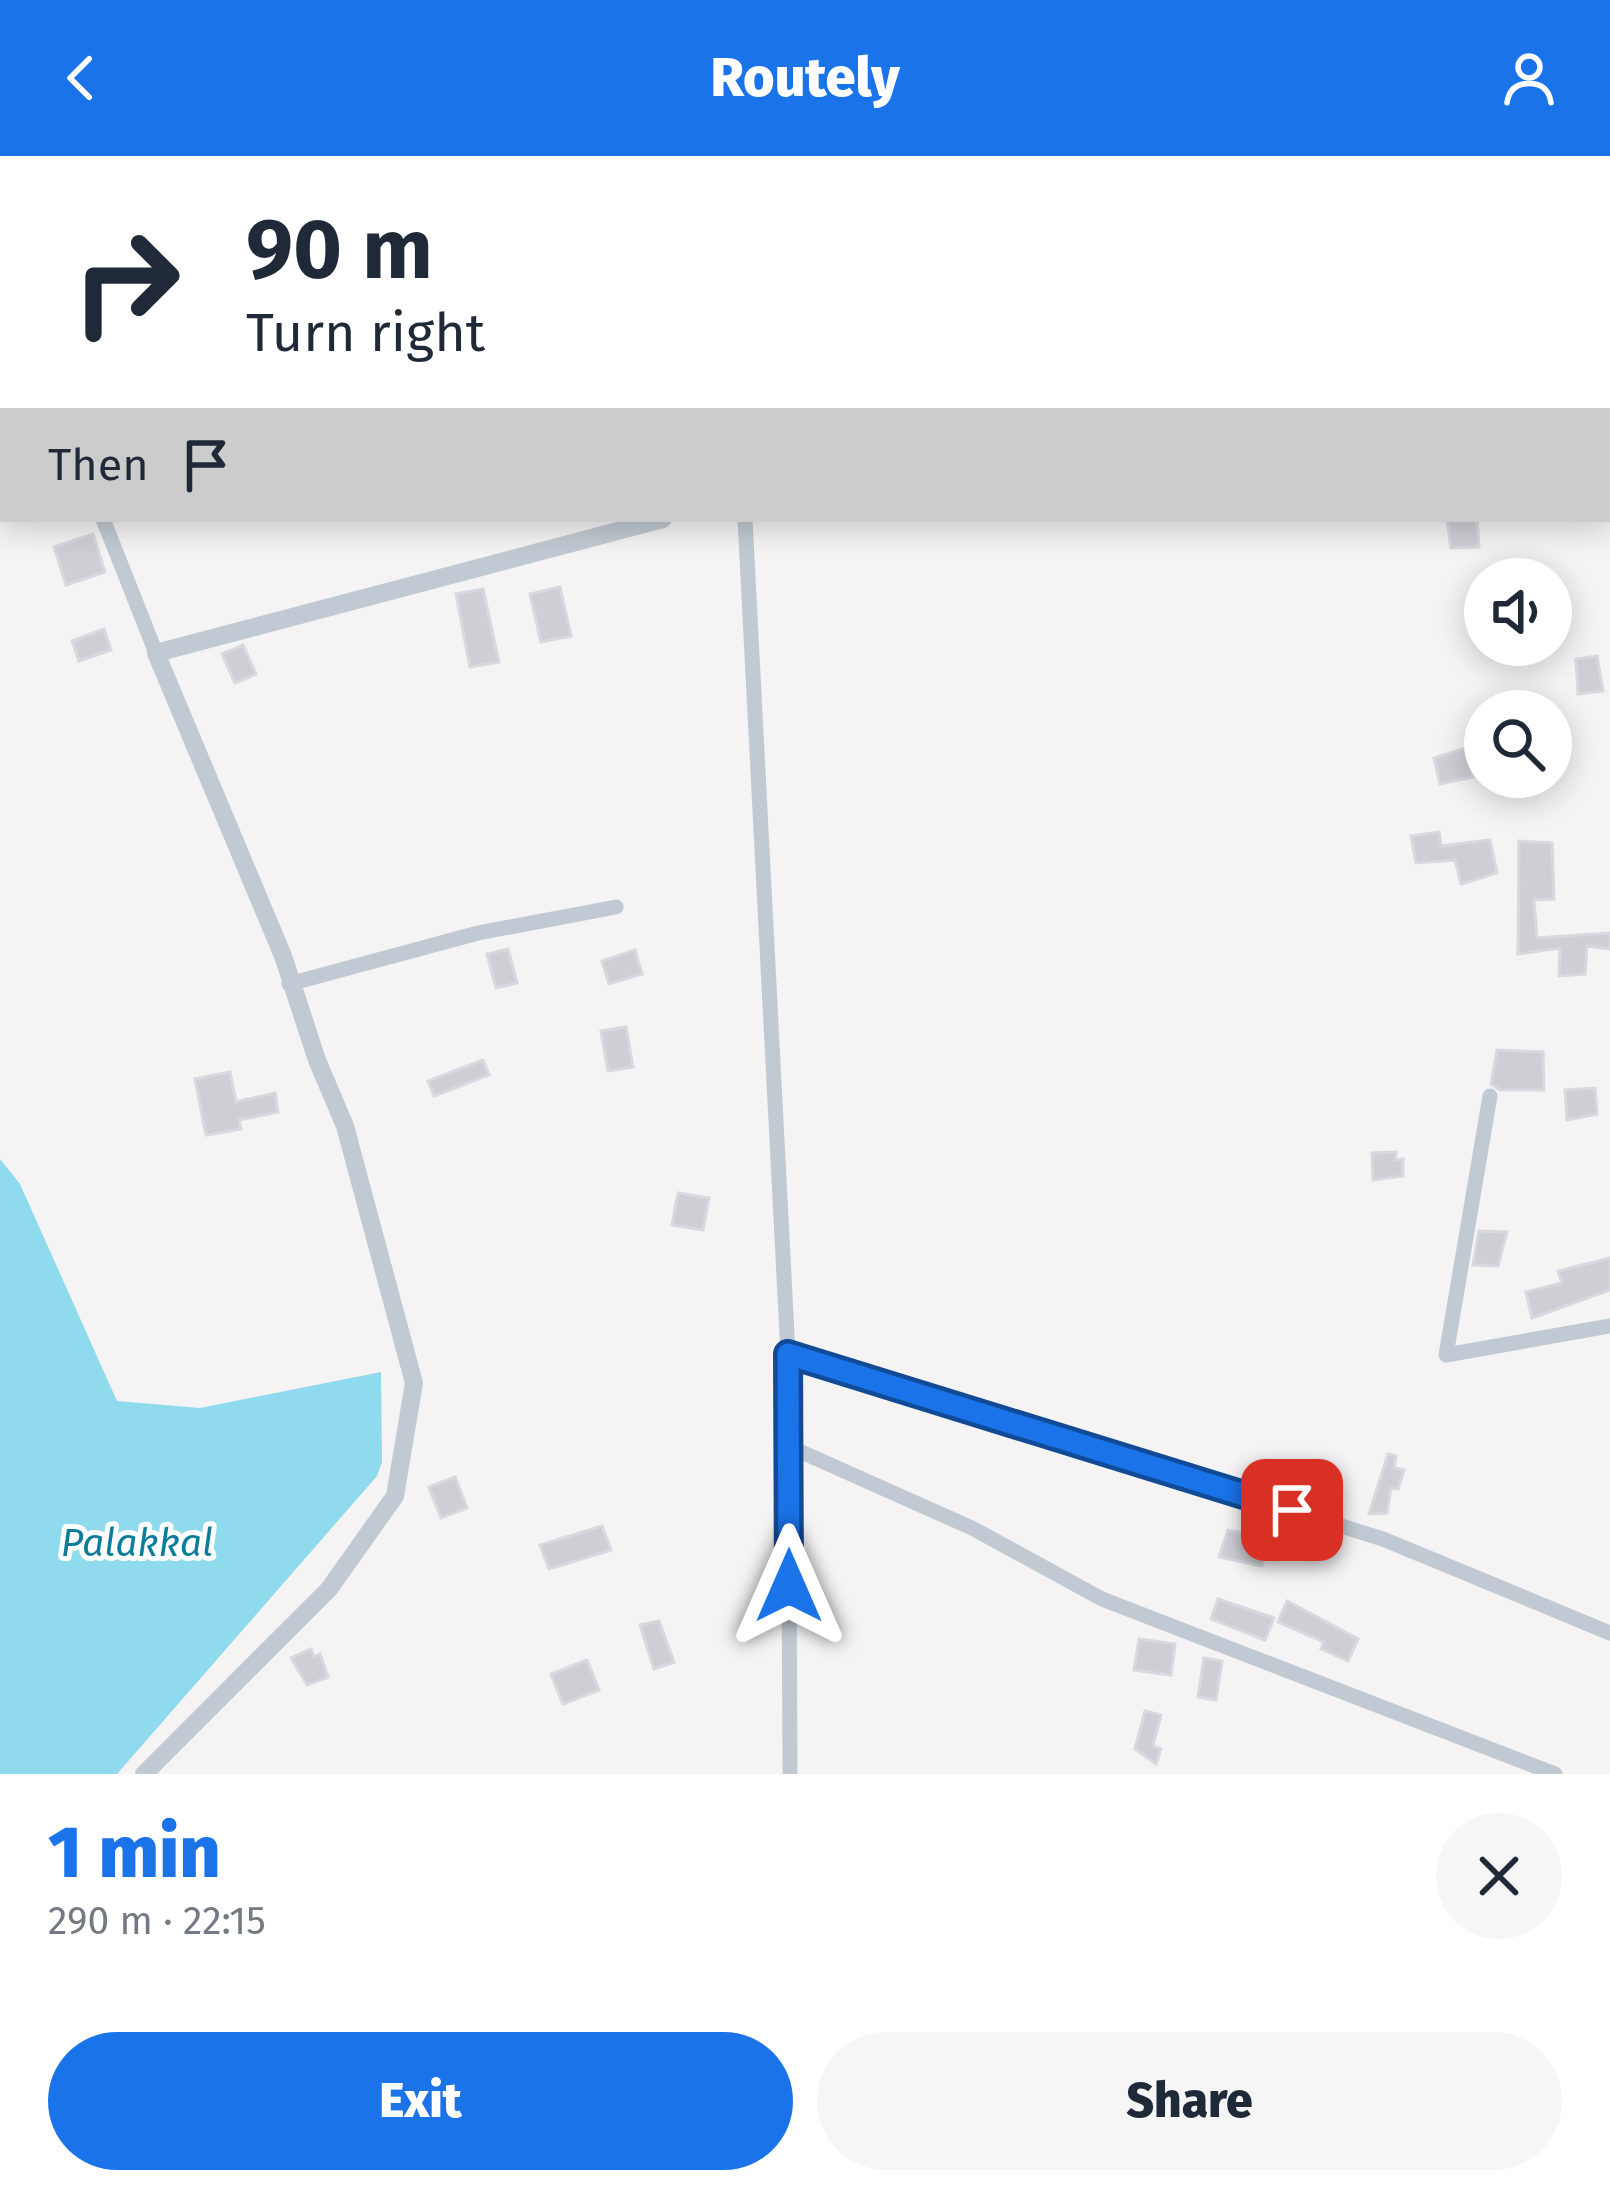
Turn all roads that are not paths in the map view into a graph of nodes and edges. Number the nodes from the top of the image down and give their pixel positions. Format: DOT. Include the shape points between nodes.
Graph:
graph roads {
  1 [pos="104,522"];
  2 [pos="652,522"];
  3 [pos="745,522"];
  4 [pos="156,653"];
  5 [pos="616,908"];
  6 [pos="289,984"];
  7 [pos="1490,1096"];
  8 [pos="1610,1325"];
  9 [pos="788,1354"];
  10 [pos="788,1446"];
  11 [pos="1610,1633"];
  12 [pos="144,1774"];
  13 [pos="790,1774"];
  14 [pos="1555,1774"];
  1 -- 4 [label="street"];
  2 -- 4 [label="street"];
  3 -- 9 [label="street"];
  4 -- 6 [label="street"];
  5 -- 6 [label="street" via="478,933"];
  6 -- 12 [label="street" via="345,1126 414,1383 394,1496 329,1589"];
  7 -- 8 [label="street" via="1446,1354"];
  9 -- 10 [label="street"];
  9 -- 11 [label="street" via="1383,1539"];
  10 -- 13 [label="street"];
  10 -- 14 [label="street" via="972,1528 1102,1599"];
}
